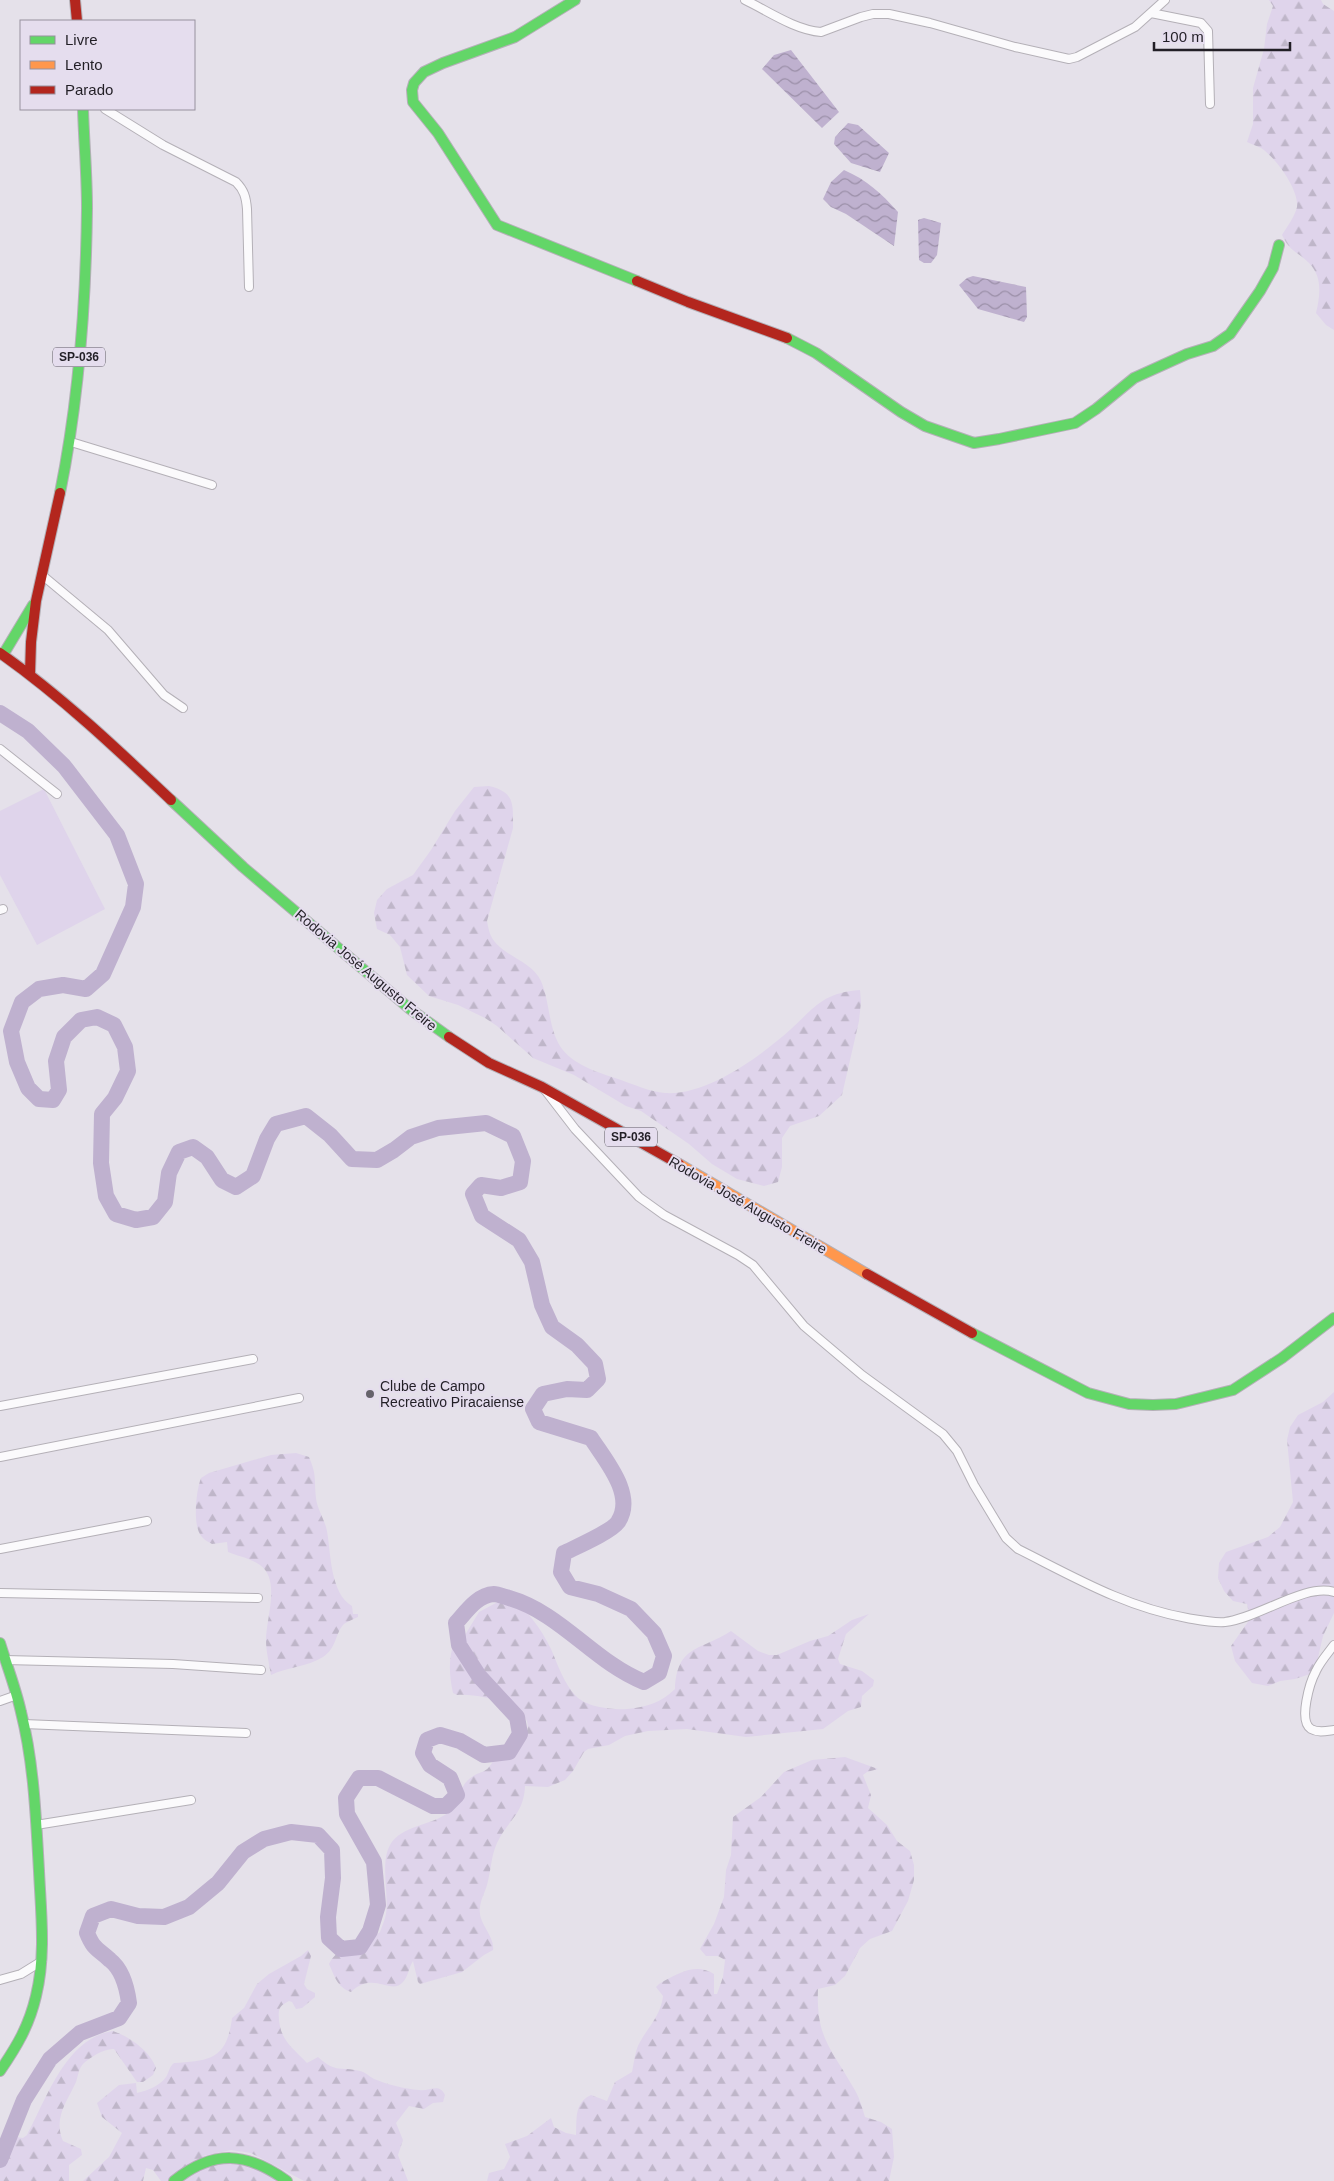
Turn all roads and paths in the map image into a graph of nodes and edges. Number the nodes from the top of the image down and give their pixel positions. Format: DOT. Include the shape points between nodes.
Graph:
graph roads {
  1 [pos="75,0"];
  2 [pos="575,0"];
  3 [pos="745,0"];
  4 [pos="1164,0"];
  5 [pos="1150,13"];
  6 [pos="77,20"];
  7 [pos="1210,104"];
  8 [pos="82,110"];
  9 [pos="107,110"];
  10 [pos="1279,245"];
  11 [pos="249,287"];
  12 [pos="71,442"];
  13 [pos="212,485"];
  14 [pos="42,575"];
  15 [pos="36,601"];
  16 [pos="2,654"];
  17 [pos="30,674"];
  18 [pos="183,708"];
  19 [pos="0,749"];
  20 [pos="56,794"];
  21 [pos="542,1087"];
  22 [pos="1334,1318"];
  23 [pos="253,1359"];
  24 [pos="300,1398"];
  25 [pos="0,1406"];
  26 [pos="0,1457"];
  27 [pos="148,1521"];
  28 [pos="0,1549"];
  29 [pos="1334,1592"];
  30 [pos="0,1593"];
  31 [pos="258,1598"];
  32 [pos="0,1643"];
  33 [pos="1334,1645"];
  34 [pos="4,1660"];
  35 [pos="261,1670"];
  36 [pos="17,1696"];
  37 [pos="0,1701"];
  38 [pos="24,1724"];
  39 [pos="1334,1730"];
  40 [pos="246,1733"];
  41 [pos="191,1800"];
  42 [pos="36,1825"];
  43 [pos="42,1961"];
  44 [pos="0,1980"];
  45 [pos="0,2071"];
  46 [pos="174,2181"];
  47 [pos="287,2181"];
  1 -- 6 [label="main road"];
  2 -- 10 [label="main road" via="515,37 443,63 424,72 414,83 413,102 438,133 497,225 786,338 816,353 901,412 947,436 974,442 1075,423 1134,378 1220,342 1230,334 1272,271 1279,255"];
  3 -- 5 [label="street" via="815,32 873,14 889,14 1069,59 1077,58 1134,27"];
  4 -- 5 [label="street"];
  5 -- 7 [label="street" via="1201,23 1206,27"];
  8 -- 12 [label="main road, SP-036" via="87,207 84,303"];
  9 -- 11 [label="street" via="241,187 247,208"];
  12 -- 13 [label="street"];
  12 -- 14 [label="main road, SP-036"];
  14 -- 15 [label="main road, SP-036"];
  14 -- 18 [label="street" via="108,630 164,696"];
  15 -- 16 [label="main road, SP-036"];
  15 -- 17 [label="main road, SP-036"];
  16 -- 17 [label="main road, Rodovia José Augusto Freire / SP-036"];
  17 -- 21 [label="main road, Rodovia José Augusto Freire / SP-036" via="121,753 243,867 410,1009 489,1064"];
  19 -- 20 [label="street"];
  21 -- 22 [label="main road, Rodovia José Augusto Freire / SP-036" via="972,1333 1088,1393 1111,1400 1129,1404 1176,1404 1234,1390"];
  21 -- 29 [label="street" via="575,1130 639,1197 664,1215 753,1265 804,1326 862,1375 943,1434 957,1451 1006,1538 1018,1549 1112,1596 1157,1613 1203,1621 1224,1622 1248,1617 1312,1591 1326,1589"];
  23 -- 25 [label="street"];
  24 -- 26 [label="street"];
  27 -- 28 [label="street"];
  30 -- 31 [label="street"];
  32 -- 34 [label="main road"];
  33 -- 39 [label="street" via="1315,1671 1304,1715 1312,1730"];
  34 -- 35 [label="street"];
  34 -- 36 [label="main road"];
  36 -- 37 [label="street"];
  36 -- 38 [label="main road"];
  38 -- 40 [label="street"];
  38 -- 42 [label="main road"];
  41 -- 42 [label="street"];
  42 -- 43 [label="main road"];
  43 -- 44 [label="street" via="21,1974"];
  43 -- 45 [label="main road" via="26,2027 19,2044"];
  46 -- 47 [label="main road" via="200,2163 233,2156 265,2166"];
}
